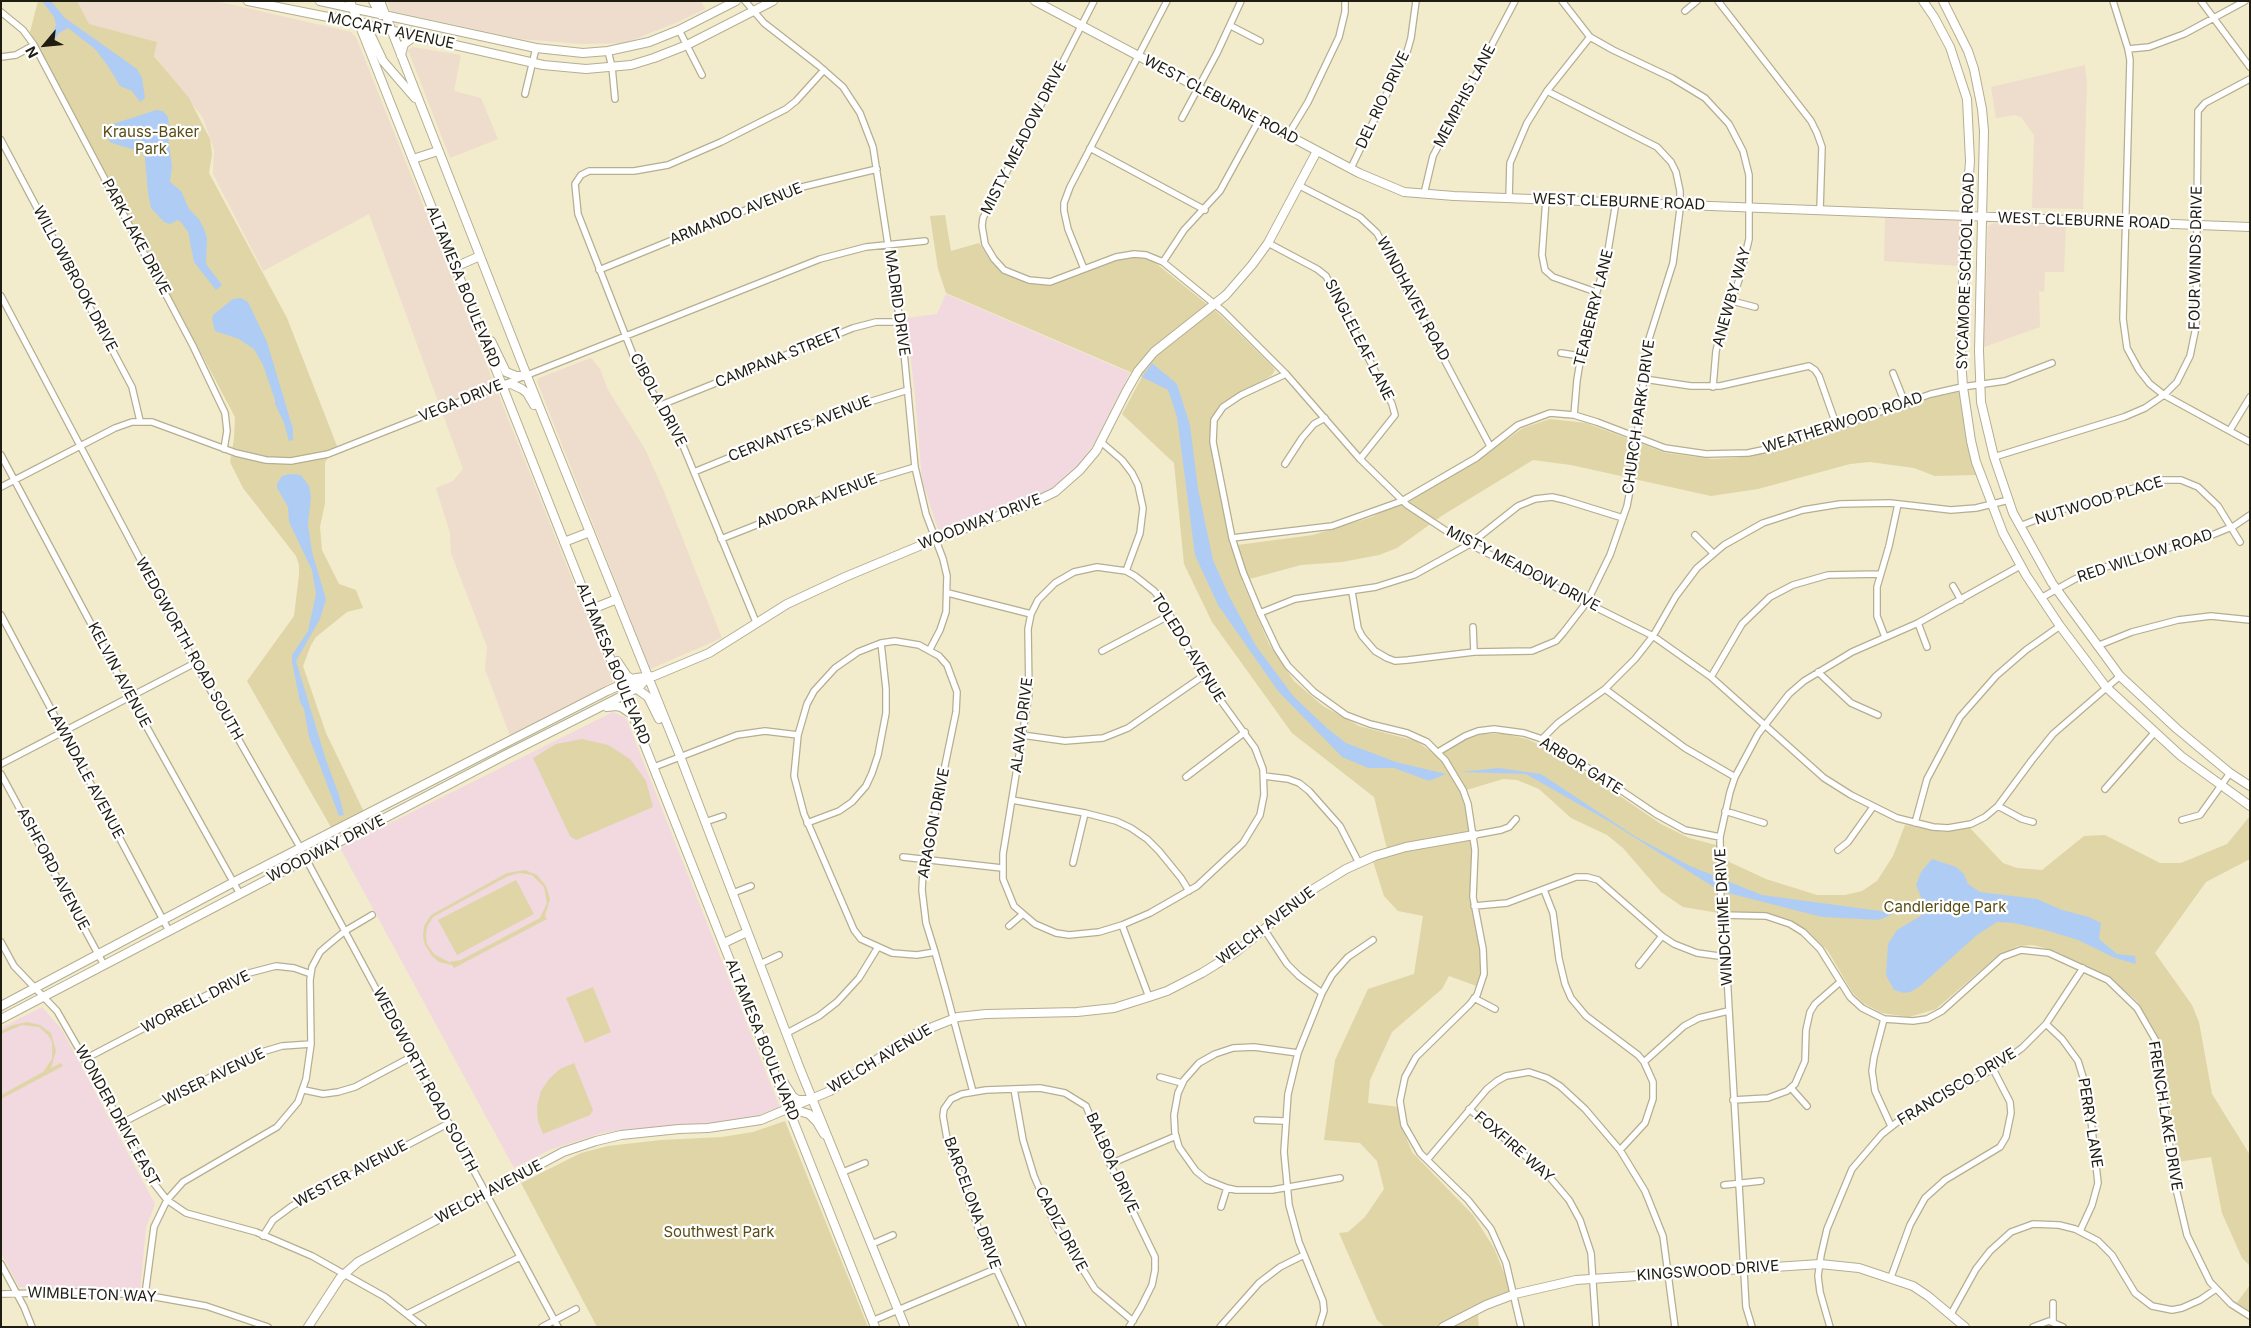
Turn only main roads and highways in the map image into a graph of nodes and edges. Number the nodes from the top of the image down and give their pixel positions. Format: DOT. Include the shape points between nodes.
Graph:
graph roads {
  1 [pos="248,1"];
  2 [pos="320,1"];
  3 [pos="374,1"];
  4 [pos="380,1"];
  5 [pos="736,1"];
  6 [pos="773,1"];
  7 [pos="1035,1"];
  8 [pos="1923,1"];
  9 [pos="1943,1"];
  10 [pos="351,5"];
  11 [pos="382,14"];
  12 [pos="362,24"];
  13 [pos="391,31"];
  14 [pos="415,36"];
  15 [pos="401,56"];
  16 [pos="419,103"];
  17 [pos="438,151"];
  18 [pos="1317,151"];
  19 [pos="413,160"];
  20 [pos="1967,216"];
  21 [pos="1982,217"];
  22 [pos="2250,227"];
  23 [pos="480,256"];
  24 [pos="455,266"];
  25 [pos="483,337"];
  26 [pos="527,376"];
  27 [pos="503,384"];
  28 [pos="549,430"];
  29 [pos="590,532"];
  30 [pos="564,542"];
  31 [pos="617,599"];
  32 [pos="592,609"];
  33 [pos="601,633"];
  34 [pos="633,679"];
  35 [pos="643,682"];
  36 [pos="621,684"];
  37 [pos="625,694"];
  38 [pos="593,711"];
  39 [pos="564,712"];
  40 [pos="634,717"];
  41 [pos="570,724"];
  42 [pos="672,736"];
  43 [pos="2250,786"];
  44 [pos="2250,806"];
  45 [pos="1474,834"];
  46 [pos="316,842"];
  47 [pos="301,849"];
  48 [pos="306,859"];
  49 [pos="297,864"];
  50 [pos="747,932"];
  51 [pos="724,944"];
  52 [pos="1,1006"];
  53 [pos="1,1020"];
  54 [pos="774,1070"];
  55 [pos="813,1099"];
  56 [pos="790,1109"];
  57 [pos="834,1150"];
  58 [pos="874,1324"];
  59 [pos="308,1327"];
  60 [pos="905,1327"];
  61 [pos="1443,1327"];
  62 [pos="1965,1327"];
  1 -- 12 [label="main road, MCCART AVENUE"];
  2 -- 10 [label="main road, MCCART AVENUE"];
  3 -- 11 [label="main road"];
  4 -- 11 [label="main road"];
  5 -- 11 [label="main road, MCCART AVENUE" via="679,30 636,47 583,53 536,48"];
  6 -- 14 [label="main road, MCCART AVENUE" via="687,45 639,63 612,67 570,68 533,63"];
  7 -- 18 [label="main road, WEST CLEBURNE ROAD"];
  8 -- 20 [label="main road, SYCAMORE SCHOOL ROAD" via="1950,48 1967,99 1970,161"];
  9 -- 21 [label="main road, SYCAMORE SCHOOL ROAD" via="1965,43 1979,91 1984,131"];
  10 -- 11 [label="main road, MCCART AVENUE"];
  10 -- 12 [label="main road, ALTAMESA BOULEVARD"];
  11 -- 13 [label="main road, ALTAMESA BOULEVARD"];
  12 -- 13 [label="main road, MCCART AVENUE"];
  12 -- 16 [label="main road" via="383,61"];
  12 -- 19 [label="main road, ALTAMESA BOULEVARD"];
  13 -- 14 [label="main road, MCCART AVENUE"];
  13 -- 15 [label="main road, ALTAMESA BOULEVARD"];
  14 -- 15 [label="main road" via="404,44"];
  15 -- 16 [label="main road, ALTAMESA BOULEVARD"];
  16 -- 17 [label="main road, ALTAMESA BOULEVARD"];
  17 -- 19 [label="main road"];
  17 -- 23 [label="main road, ALTAMESA BOULEVARD"];
  18 -- 20 [label="main road, WEST CLEBURNE ROAD" via="1381,184 1404,192"];
  18 -- 35 [label="main road, WOODWAY DRIVE" via="1268,243 1226,295 1154,352 1138,371 1101,442 1080,470 1052,494 801,597 709,653"];
  19 -- 24 [label="main road, ALTAMESA BOULEVARD"];
  20 -- 21 [label="main road, WEST CLEBURNE ROAD"];
  20 -- 44 [label="main road, SYCAMORE SCHOOL ROAD" via="1961,359 1963,387 1971,441 2003,533 2041,598 2106,687 2192,764"];
  21 -- 22 [label="main road, WEST CLEBURNE ROAD"];
  21 -- 43 [label="main road, SYCAMORE SCHOOL ROAD" via="1980,402 1994,457 2020,526 2056,589 2120,676 2230,773"];
  23 -- 24 [label="main road"];
  23 -- 26 [label="main road, ALTAMESA BOULEVARD"];
  24 -- 25 [label="main road, ALTAMESA BOULEVARD"];
  25 -- 26 [label="main road" via="491,341 506,372"];
  25 -- 27 [label="main road, ALTAMESA BOULEVARD"];
  26 -- 28 [label="main road, ALTAMESA BOULEVARD"];
  27 -- 28 [label="main road" via="511,384 527,393"];
  27 -- 30 [label="main road, ALTAMESA BOULEVARD"];
  28 -- 29 [label="main road, ALTAMESA BOULEVARD"];
  29 -- 30 [label="main road"];
  29 -- 31 [label="main road, ALTAMESA BOULEVARD"];
  30 -- 32 [label="main road, ALTAMESA BOULEVARD"];
  31 -- 32 [label="main road"];
  31 -- 35 [label="main road, ALTAMESA BOULEVARD"];
  32 -- 33 [label="main road, ALTAMESA BOULEVARD"];
  33 -- 34 [label="main road" via="622,671"];
  33 -- 36 [label="main road, ALTAMESA BOULEVARD"];
  34 -- 35 [label="main road, WOODWAY DRIVE"];
  34 -- 36 [label="main road, WOODWAY DRIVE"];
  35 -- 36 [label="main road"];
  35 -- 37 [label="main road, WOODWAY DRIVE"];
  35 -- 42 [label="main road, ALTAMESA BOULEVARD"];
  35 -- 42 [label="main road" via="665,731"];
  36 -- 37 [label="main road, ALTAMESA BOULEVARD"];
  36 -- 39 [label="main road, WOODWAY DRIVE"];
  37 -- 38 [label="main road, WOODWAY DRIVE"];
  37 -- 40 [label="main road, ALTAMESA BOULEVARD"];
  38 -- 40 [label="main road" via="616,706"];
  38 -- 41 [label="main road, WOODWAY DRIVE"];
  39 -- 41 [label="main road"];
  39 -- 46 [label="main road, WOODWAY DRIVE"];
  40 -- 51 [label="main road, ALTAMESA BOULEVARD"];
  41 -- 48 [label="main road, WOODWAY DRIVE"];
  42 -- 50 [label="main road, ALTAMESA BOULEVARD"];
  45 -- 55 [label="main road, WELCH AVENUE" via="1406,847 1359,863 1312,890 1236,952 1167,991 1114,1008 986,1014 954,1019 915,1034 851,1078"];
  46 -- 47 [label="main road, WOODWAY DRIVE"];
  46 -- 48 [label="main road" via="307,852"];
  47 -- 49 [label="main road" via="301,860"];
  47 -- 52 [label="main road, WOODWAY DRIVE"];
  48 -- 49 [label="main road, WOODWAY DRIVE"];
  49 -- 53 [label="main road, WOODWAY DRIVE"];
  50 -- 51 [label="main road"];
  50 -- 55 [label="main road, ALTAMESA BOULEVARD"];
  51 -- 54 [label="main road, ALTAMESA BOULEVARD"];
  54 -- 55 [label="main road" via="793,1097 805,1101"];
  54 -- 56 [label="main road, ALTAMESA BOULEVARD"];
  55 -- 56 [label="main road, WELCH AVENUE"];
  55 -- 57 [label="main road, ALTAMESA BOULEVARD"];
  56 -- 57 [label="main road" via="809,1114"];
  56 -- 58 [label="main road, ALTAMESA BOULEVARD"];
  56 -- 59 [label="main road, WELCH AVENUE" via="761,1120 621,1135 563,1152 358,1262 333,1288"];
  57 -- 60 [label="main road, ALTAMESA BOULEVARD"];
  61 -- 62 [label="main road, KINGSWOOD DRIVE" via="1486,1305 1550,1285 1593,1279 1820,1264 1852,1267 1913,1286"];
}
